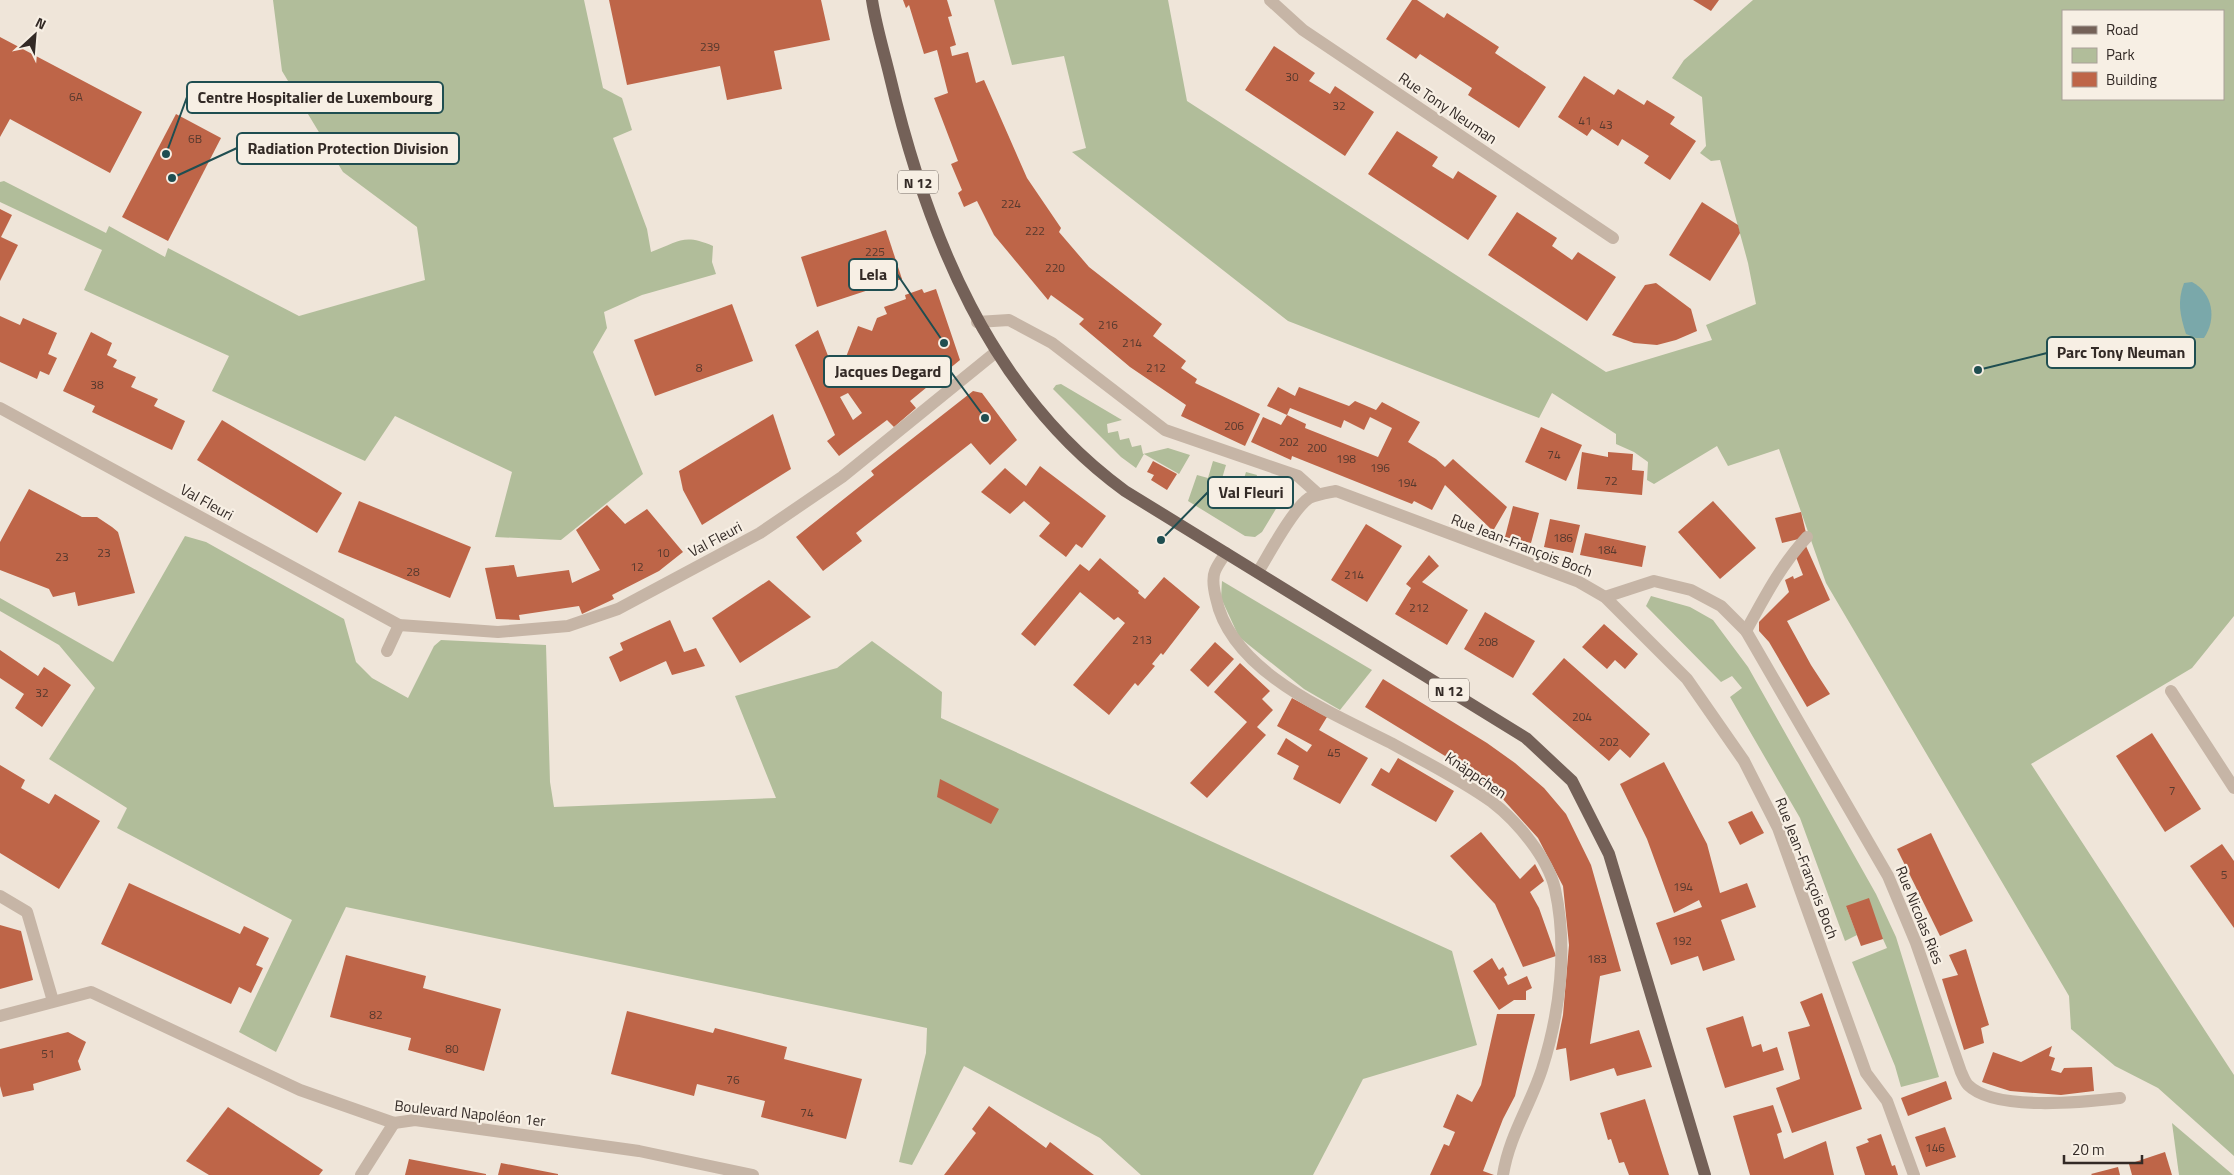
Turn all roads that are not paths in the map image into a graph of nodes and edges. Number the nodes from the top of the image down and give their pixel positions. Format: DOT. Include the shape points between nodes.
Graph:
graph roads {
  1 [pos="872,0"];
  2 [pos="1270,0"];
  3 [pos="1613,238"];
  4 [pos="978,322"];
  5 [pos="996,352"];
  6 [pos="0,408"];
  7 [pos="1318,494"];
  8 [pos="1807,537"];
  9 [pos="1226,553"];
  10 [pos="1258,572"];
  11 [pos="1605,597"];
  12 [pos="399,625"];
  13 [pos="1746,631"];
  14 [pos="387,651"];
  15 [pos="2171,690"];
  16 [pos="2234,788"];
  17 [pos="0,896"];
  18 [pos="53,1001"];
  19 [pos="0,1016"];
  20 [pos="2120,1098"];
  21 [pos="394,1123"];
  22 [pos="361,1175"];
  23 [pos="753,1175"];
  24 [pos="1503,1175"];
  25 [pos="1705,1175"];
  26 [pos="1914,1175"];
  1 -- 4 [label="main road, N 12" via="898,114 920,189"];
  2 -- 3 [label="street, Rue Tony Neuman" via="1303,30"];
  4 -- 5 [label="main road, N 12"];
  4 -- 7 [label="street" via="1009,320 1052,343 1165,430 1298,476"];
  5 -- 9 [label="main road, N 12" via="1027,398 1101,474"];
  5 -- 12 [label="street, Val Fleuri" via="842,477 760,533 618,609 568,626 498,632"];
  6 -- 12 [label="street, Val Fleuri"];
  7 -- 10 [label="street" via="1297,511"];
  7 -- 11 [label="street, Rue Jean-François Boch" via="1336,491 1579,582"];
  8 -- 13 [label="street" via="1770,587"];
  9 -- 10 [label="main road, N 12"];
  9 -- 24 [label="street, Knäppchen" via="1214,572 1214,591 1219,613 1234,641 1265,671 1309,701 1448,774 1493,803 1532,840 1555,888 1562,951 1555,1014 1542,1070 1506,1152"];
  10 -- 25 [label="main road, N 12" via="1526,738 1572,781 1609,854"];
  11 -- 13 [label="street, Rue Nicolas Ries" via="1654,581 1691,590 1721,606"];
  11 -- 26 [label="street, Rue Jean-François Boch" via="1687,679 1744,761 1778,828 1866,1073 1887,1101"];
  12 -- 14 [label="street"];
  13 -- 20 [label="street, Rue Nicolas Ries" via="1888,876 1968,1085 2005,1100 2061,1104"];
  15 -- 16 [label="street"];
  17 -- 18 [label="street" via="27,912"];
  18 -- 19 [label="street, Boulevard Napoléon 1er"];
  18 -- 21 [label="street, Boulevard Napoléon 1er" via="91,992 300,1090"];
  21 -- 22 [label="street"];
  21 -- 23 [label="street, Boulevard Napoléon 1er" via="415,1120 639,1151"];
}
